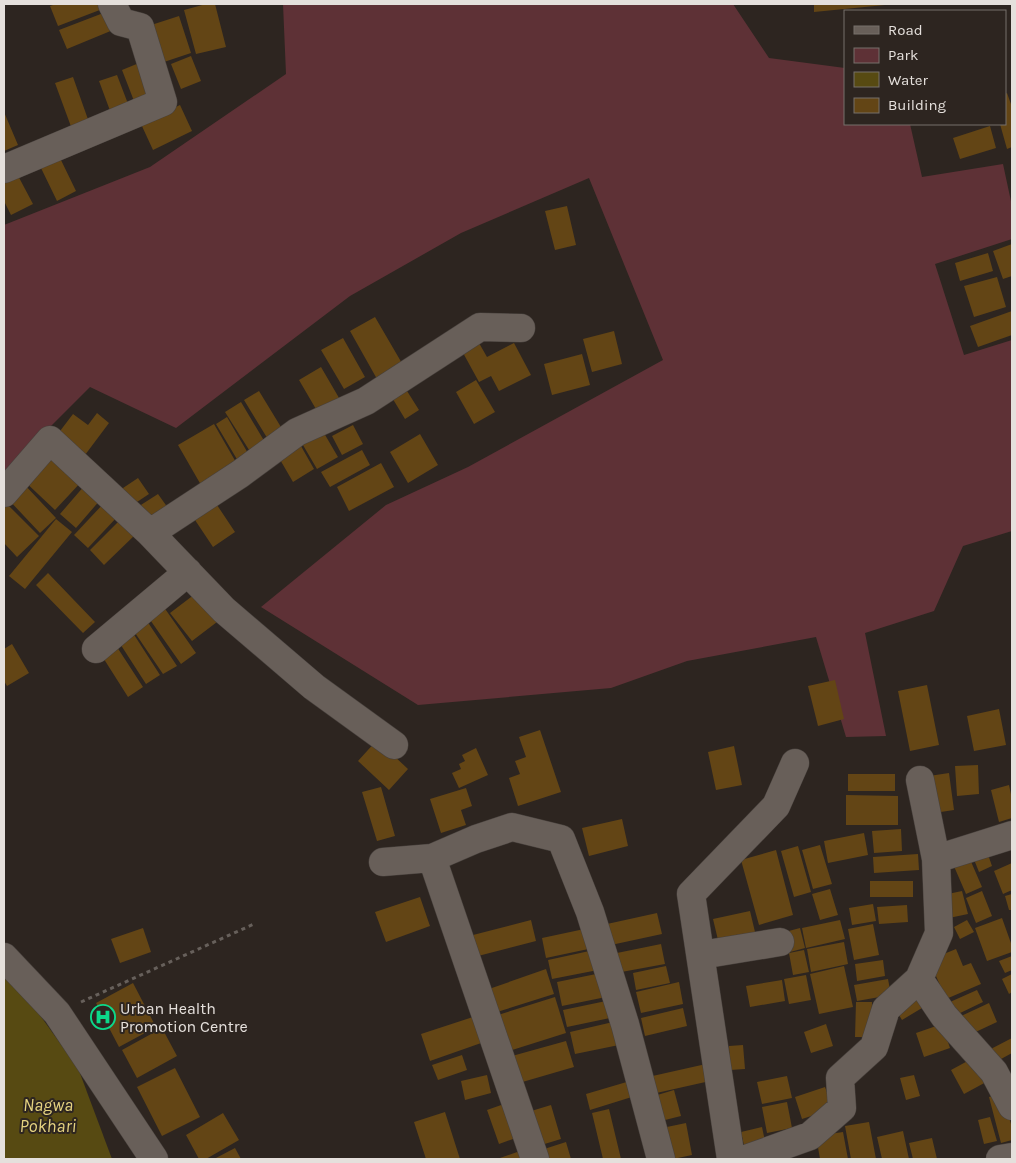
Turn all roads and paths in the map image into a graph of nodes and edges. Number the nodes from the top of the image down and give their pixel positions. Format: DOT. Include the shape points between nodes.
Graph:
graph roads {
  1 [pos="112,4"];
  2 [pos="4,169"];
  3 [pos="521,328"];
  4 [pos="4,493"];
  5 [pos="150,533"];
  6 [pos="188,572"];
  7 [pos="96,649"];
  8 [pos="394,745"];
  9 [pos="794,763"];
  10 [pos="920,780"];
  11 [pos="1012,835"];
  12 [pos="432,858"];
  13 [pos="936,859"];
  14 [pos="383,862"];
  15 [pos="254,924"];
  16 [pos="780,942"];
  17 [pos="701,955"];
  18 [pos="4,957"];
  19 [pos="918,979"];
  20 [pos="57,1013"];
  21 [pos="1012,1106"];
  22 [pos="1012,1157"];
  23 [pos="154,1159"];
  24 [pos="535,1159"];
  25 [pos="661,1159"];
  26 [pos="731,1159"];
  27 [pos="746,1159"];
  28 [pos="1000,1159"];
  1 -- 2 [label="street" via="120,22 140,27 163,102"];
  3 -- 5 [label="street" via="480,327 366,401 297,432"];
  4 -- 5 [label="street" via="50,440"];
  5 -- 6 [label="street"];
  6 -- 7 [label="street"];
  6 -- 8 [label="street" via="224,610 314,687"];
  9 -- 17 [label="street" via="776,806 691,894"];
  10 -- 13 [label="street"];
  11 -- 13 [label="street"];
  12 -- 14 [label="street"];
  12 -- 24 [label="street"];
  12 -- 25 [label="street" via="512,827 561,839 590,912"];
  13 -- 19 [label="street" via="939,933"];
  15 -- 20 [label="path"];
  16 -- 17 [label="street"];
  17 -- 26 [label="street"];
  18 -- 20 [label="street"];
  19 -- 21 [label="street" via="944,1016 994,1072"];
  19 -- 27 [label="street" via="886,1009 874,1047 840,1078 842,1108 810,1136"];
  20 -- 23 [label="street"];
  22 -- 28 [label="street"];
}
